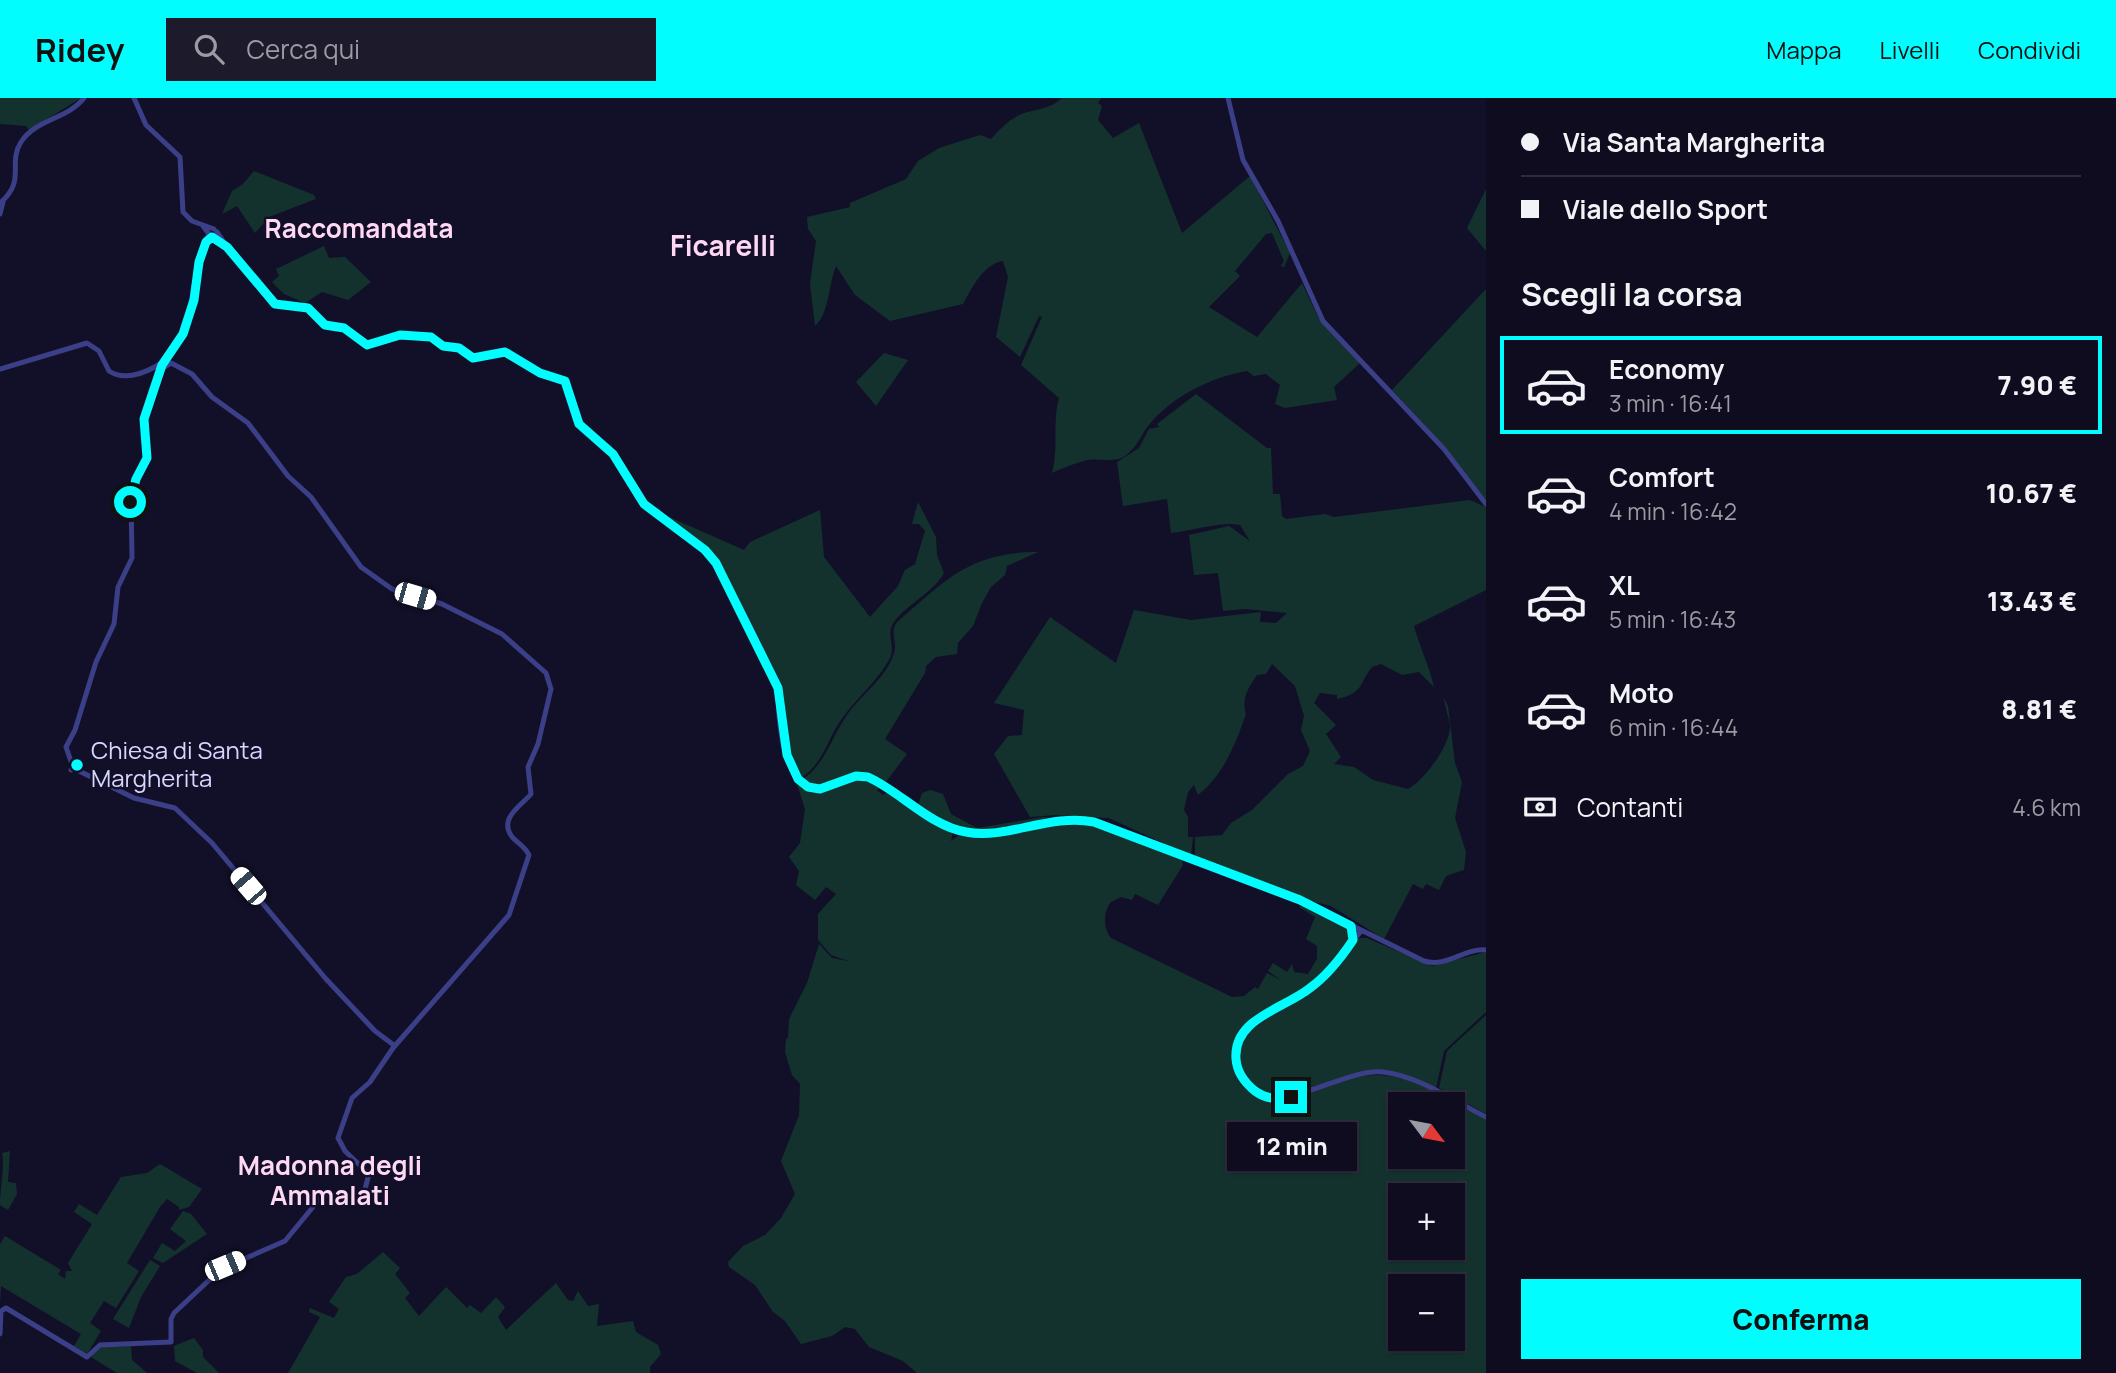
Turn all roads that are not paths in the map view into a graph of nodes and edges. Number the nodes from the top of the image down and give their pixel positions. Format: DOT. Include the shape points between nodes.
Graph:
graph roads {
  1 [pos="84,98"];
  2 [pos="134,98"];
  3 [pos="1228,98"];
  4 [pos="12,193"];
  5 [pos="0,203"];
  6 [pos="0,214"];
  7 [pos="212,233"];
  8 [pos="0,369"];
  9 [pos="159,370"];
  10 [pos="1486,503"];
  11 [pos="1351,926"];
  12 [pos="1361,931"];
  13 [pos="1353,940"];
  14 [pos="1486,950"];
  15 [pos="395,1046"];
  16 [pos="1486,1117"];
  17 [pos="0,1334"];
  1 -- 4 [label="street" via="40,124 23,140"];
  2 -- 7 [label="street" via="146,125 180,157 181,209"];
  3 -- 10 [label="street" via="1243,160 1278,220 1320,316 1444,449"];
  4 -- 5 [label="street"];
  4 -- 6 [label="street" via="2,203"];
  7 -- 9 [label="street" via="199,262 183,334"];
  7 -- 11 [label="street" via="275,304 308,308 325,325 344,328 367,345 400,335 431,337 473,358 505,352 540,373 565,381 579,424 608,449 650,509 705,550 722,572 778,688 790,766 808,787 820,789 856,776 868,777 948,826 968,833 1067,819 1094,822 1300,900"];
  8 -- 9 [label="street" via="92,344 115,375"];
  9 -- 15 [label="street" via="143,425 146,461 131,499 132,558 118,587 114,624 66,747 72,767 130,797 175,808 212,843 326,979"];
  9 -- 15 [label="street" via="171,363 180,366 244,419 311,497 361,567 391,589 442,604 505,635 550,679 538,744 528,766 531,794 512,812 508,823 512,836 530,855 510,912"];
  11 -- 12 [label="street"];
  11 -- 13 [label="street"];
  12 -- 13 [label="street"];
  12 -- 14 [label="street" via="1432,963"];
  13 -- 16 [label="street" via="1311,987 1247,1026 1236,1052 1245,1082 1265,1096 1286,1098 1340,1079 1383,1072 1411,1080"];
  15 -- 17 [label="street" via="370,1082 352,1098 339,1132 340,1145 370,1177 362,1192 346,1195 331,1190 285,1241 222,1269 174,1314 172,1342 100,1345 88,1357 6,1308 1,1311"];
}
